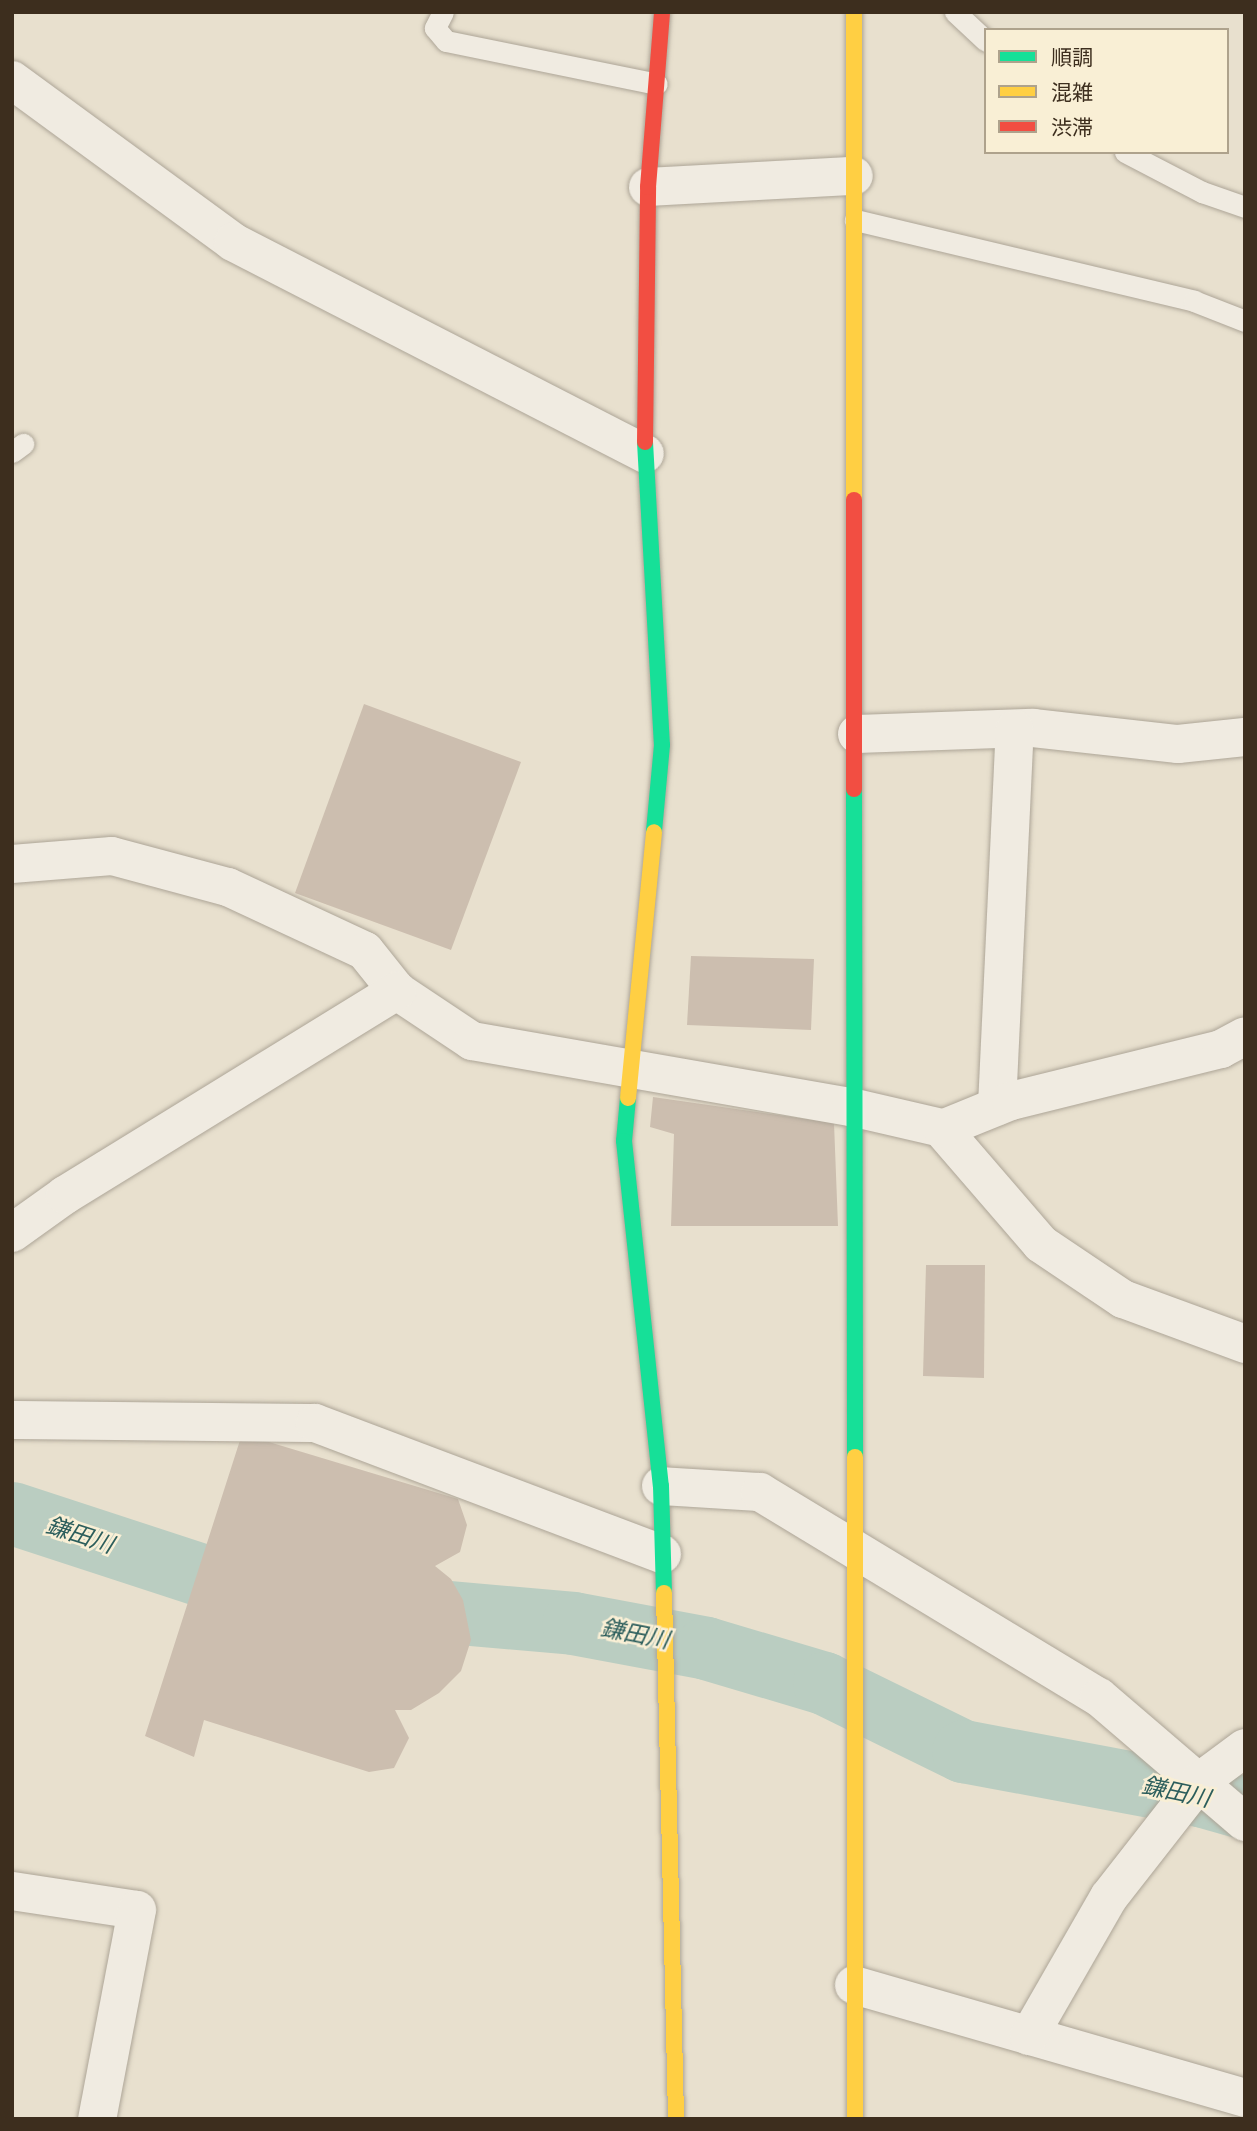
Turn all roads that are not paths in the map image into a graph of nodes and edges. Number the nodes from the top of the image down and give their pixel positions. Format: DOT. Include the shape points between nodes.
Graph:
graph roads {
  1 [pos="443,12"];
  2 [pos="662,12"];
  3 [pos="854,12"];
  4 [pos="955,12"];
  5 [pos="984,39"];
  6 [pos="12,80"];
  7 [pos="657,84"];
  8 [pos="1129,154"];
  9 [pos="854,176"];
  10 [pos="648,187"];
  11 [pos="1245,207"];
  12 [pos="855,220"];
  13 [pos="1245,321"];
  14 [pos="645,454"];
  15 [pos="1015,729"];
  16 [pos="857,734"];
  17 [pos="1245,737"];
  18 [pos="12,864"];
  19 [pos="397,991"];
  20 [pos="1245,1036"];
  21 [pos="628,1069"];
  22 [pos="997,1106"];
  23 [pos="851,1107"];
  24 [pos="942,1129"];
  25 [pos="12,1233"];
  26 [pos="1245,1343"];
  27 [pos="12,1420"];
  28 [pos="661,1486"];
  29 [pos="855,1553"];
  30 [pos="662,1554"];
  31 [pos="1245,1748"];
  32 [pos="1199,1782"];
  33 [pos="1245,1822"];
  34 [pos="12,1891"];
  35 [pos="853,1985"];
  36 [pos="1029,2036"];
  37 [pos="1245,2098"];
  38 [pos="97,2119"];
  39 [pos="676,2119"];
  40 [pos="855,2119"];
  1 -- 7 [label="lane" via="435,29 446,41"];
  2 -- 7 [label="street"];
  3 -- 9 [label="street"];
  4 -- 5 [label="lane"];
  6 -- 14 [label="street" via="233,242"];
  7 -- 10 [label="street"];
  8 -- 11 [label="lane" via="1202,192"];
  9 -- 10 [label="street"];
  9 -- 12 [label="street"];
  10 -- 14 [label="street"];
  12 -- 13 [label="lane" via="1194,301"];
  12 -- 16 [label="street"];
  14 -- 21 [label="street" via="662,745"];
  15 -- 16 [label="street"];
  15 -- 17 [label="street" via="1178,744"];
  15 -- 22 [label="street"];
  16 -- 23 [label="street"];
  18 -- 19 [label="street" via="112,856 228,887 365,951"];
  19 -- 21 [label="street" via="472,1041"];
  19 -- 25 [label="street" via="65,1195"];
  20 -- 22 [label="street" via="1222,1049"];
  21 -- 23 [label="street"];
  21 -- 28 [label="street" via="624,1141"];
  22 -- 24 [label="street"];
  23 -- 24 [label="street"];
  23 -- 29 [label="street"];
  24 -- 26 [label="street" via="1041,1244 1123,1299"];
  27 -- 30 [label="street" via="315,1423"];
  28 -- 29 [label="street" via="760,1492"];
  28 -- 30 [label="street"];
  29 -- 32 [label="street" via="1099,1697"];
  29 -- 35 [label="street"];
  30 -- 39 [label="street"];
  31 -- 32 [label="street"];
  32 -- 33 [label="street"];
  32 -- 36 [label="street" via="1109,1897"];
  34 -- 38 [label="street" via="137,1910"];
  35 -- 36 [label="street"];
  35 -- 40 [label="street"];
  36 -- 37 [label="street"];
}
